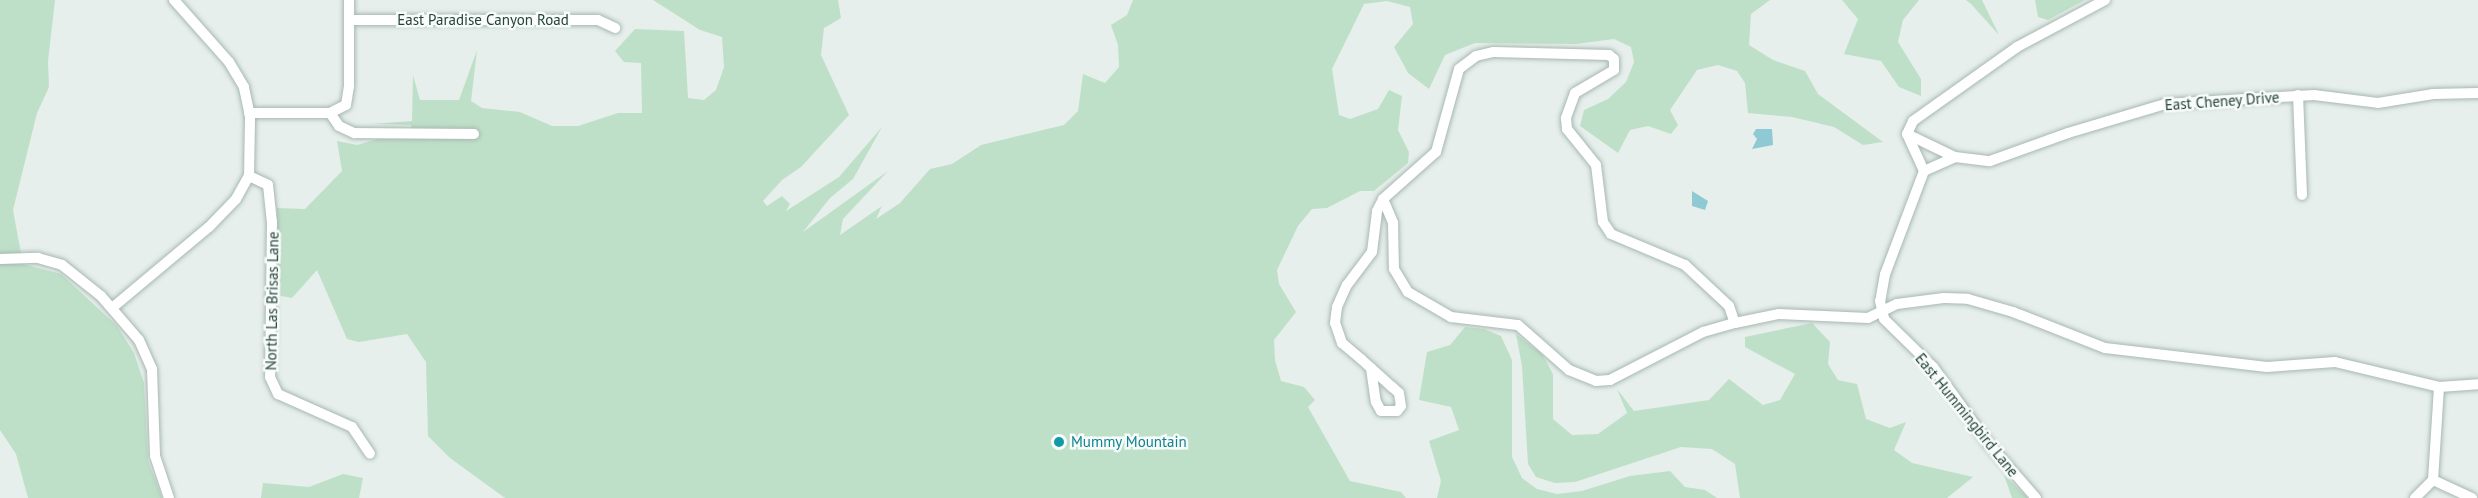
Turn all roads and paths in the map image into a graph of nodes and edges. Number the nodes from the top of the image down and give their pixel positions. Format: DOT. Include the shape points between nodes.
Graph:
graph roads {
  1 [pos="174,0"];
  2 [pos="349,0"];
  3 [pos="2105,0"];
  4 [pos="349,20"];
  5 [pos="615,28"];
  6 [pos="2478,93"];
  7 [pos="2298,95"];
  8 [pos="249,113"];
  9 [pos="330,113"];
  10 [pos="474,134"];
  11 [pos="1907,134"];
  12 [pos="1955,157"];
  13 [pos="1924,171"];
  14 [pos="249,176"];
  15 [pos="2302,195"];
  16 [pos="1383,199"];
  17 [pos="0,259"];
  18 [pos="112,308"];
  19 [pos="1882,312"];
  20 [pos="1735,323"];
  21 [pos="1371,368"];
  22 [pos="2478,384"];
  23 [pos="2439,387"];
  24 [pos="370,454"];
  25 [pos="2433,480"];
  26 [pos="169,498"];
  27 [pos="2036,498"];
  28 [pos="2415,498"];
  29 [pos="2472,498"];
  1 -- 8 [label="street" via="234,68 244,87"];
  2 -- 4 [label="street"];
  3 -- 11 [label="street" via="2017,47 1913,121"];
  4 -- 5 [label="street, East Paradise Canyon Road" via="598,20"];
  4 -- 9 [label="street" via="349,100"];
  6 -- 7 [label="street, East Cheney Drive" via="2433,94 2378,103 2330,95"];
  7 -- 12 [label="street, East Cheney Drive" via="2165,104 1990,161"];
  7 -- 15 [label="street"];
  8 -- 9 [label="street"];
  8 -- 14 [label="street"];
  9 -- 10 [label="street" via="339,126 354,133"];
  11 -- 12 [label="street, East Cheney Drive"];
  11 -- 13 [label="street"];
  12 -- 13 [label="street"];
  13 -- 19 [label="street" via="1885,274"];
  14 -- 18 [label="street" via="236,199 209,227"];
  14 -- 24 [label="street, North Las Brisas Lane" via="268,185 273,221 270,377 278,394 352,427"];
  16 -- 20 [label="street" via="1391,212 1394,269 1400,285 1451,317 1518,325 1583,378 1610,380 1703,332"];
  16 -- 20 [label="street" via="1436,152 1455,75 1469,59 1494,52 1609,55 1614,59 1614,70 1575,93 1566,118 1567,129 1596,165 1602,222 1611,234 1685,265 1729,306"];
  16 -- 21 [label="street" via="1377,211 1372,252 1347,285 1335,314 1342,343"];
  17 -- 18 [label="street" via="38,258 58,263"];
  18 -- 26 [label="street" via="139,340 152,369 155,456"];
  19 -- 20 [label="street" via="1868,318 1779,314"];
  19 -- 23 [label="street" via="1903,303 1968,299 2105,348 2267,367 2335,362"];
  19 -- 27 [label="street, East Hummingbird Lane" via="1933,367 1988,443"];
  22 -- 23 [label="street"];
  23 -- 25 [label="street"];
  25 -- 28 [label="street"];
  25 -- 29 [label="street"];
}
